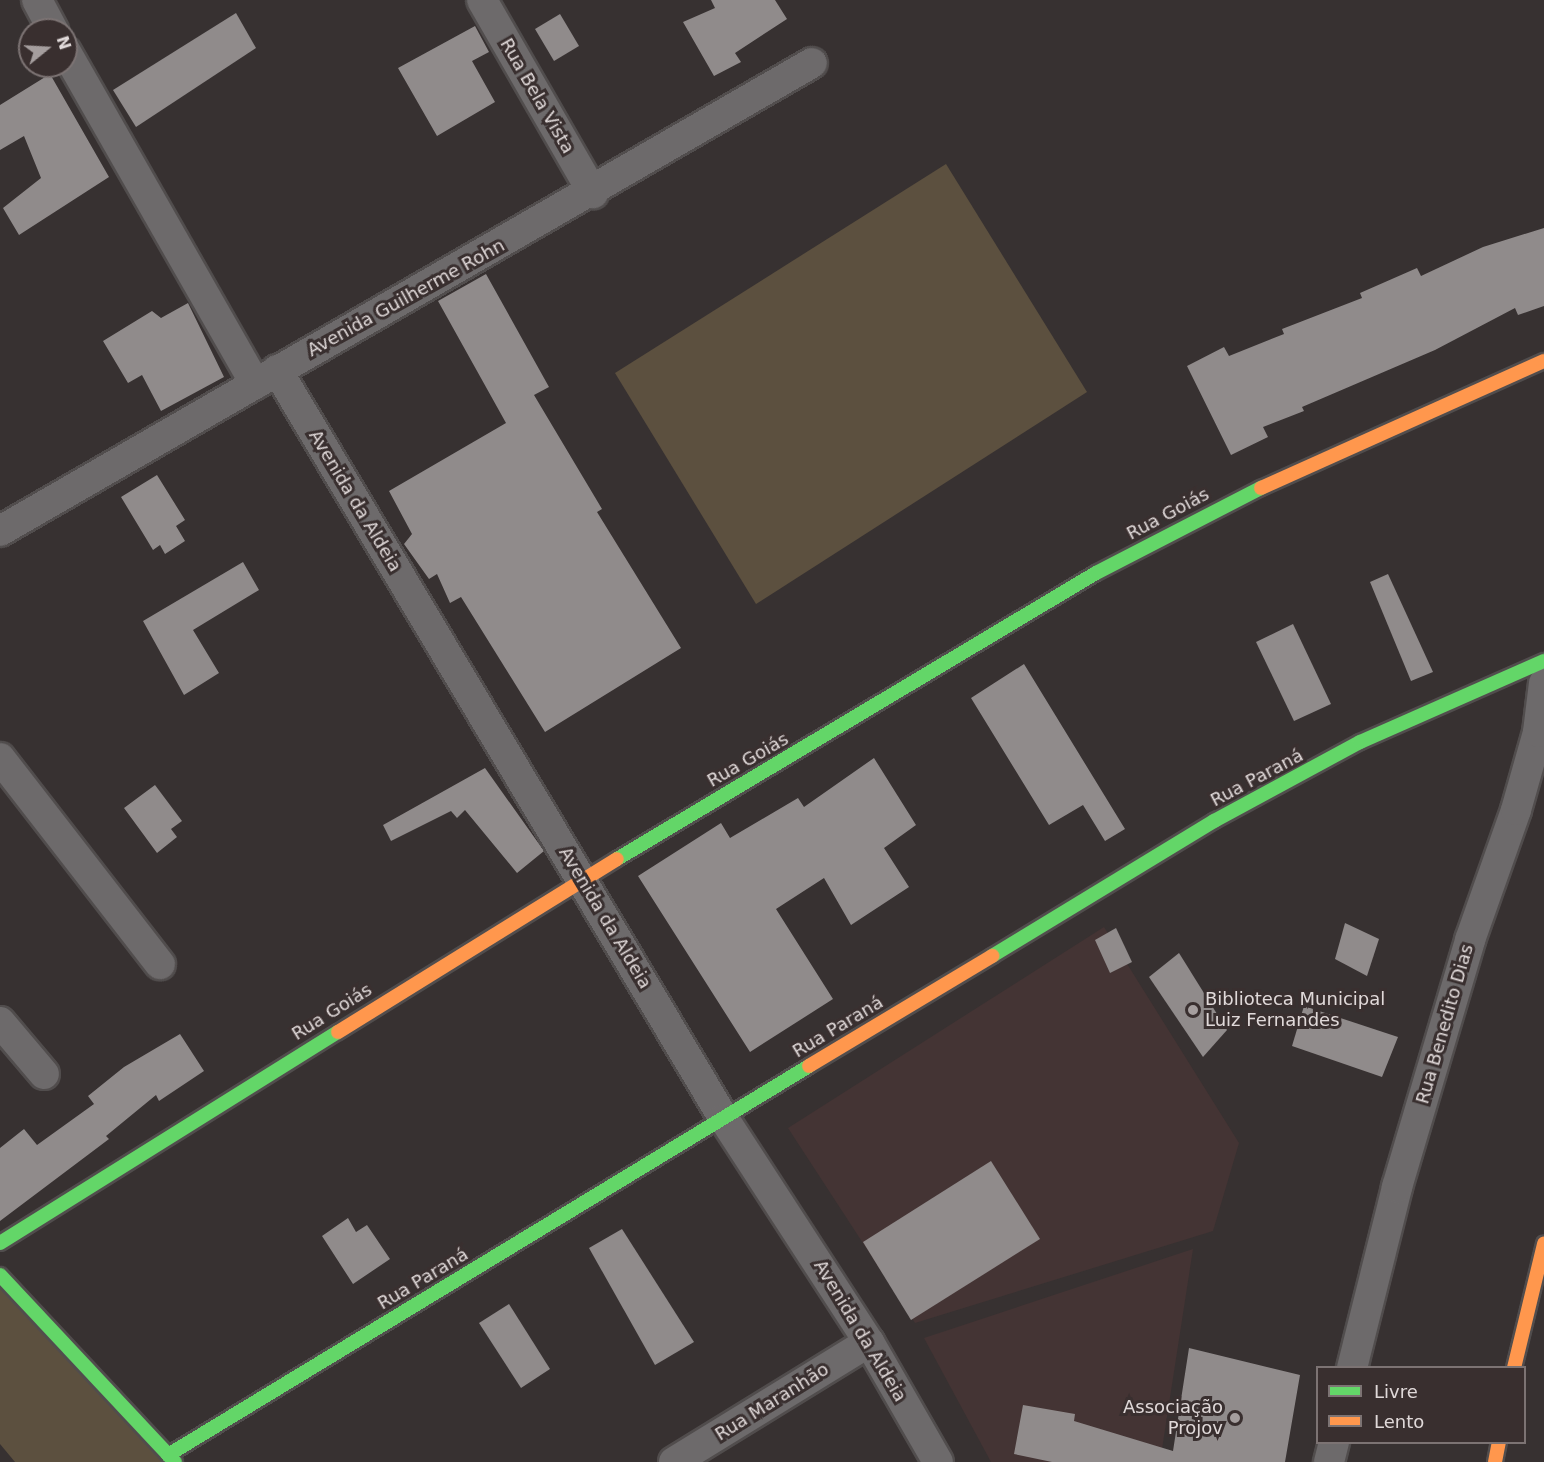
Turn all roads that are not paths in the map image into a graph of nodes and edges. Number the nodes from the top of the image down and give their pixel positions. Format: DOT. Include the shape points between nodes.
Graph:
graph roads {
  1 [pos="37,0"];
  2 [pos="482,0"];
  3 [pos="47,18"];
  4 [pos="812,63"];
  5 [pos="78,72"];
  6 [pos="593,193"];
  7 [pos="1544,361"];
  8 [pos="266,377"];
  9 [pos="0,531"];
  10 [pos="1544,661"];
  11 [pos="1544,683"];
  12 [pos="0,758"];
  13 [pos="582,880"];
  14 [pos="160,964"];
  15 [pos="0,1022"];
  16 [pos="44,1074"];
  17 [pos="724,1119"];
  18 [pos="0,1243"];
  19 [pos="1544,1244"];
  20 [pos="0,1275"];
  21 [pos="869,1342"];
  22 [pos="1352,1366"];
  23 [pos="1514,1366"];
  24 [pos="1334,1444"];
  25 [pos="1499,1444"];
  26 [pos="172,1458"];
  27 [pos="674,1462"];
  28 [pos="938,1462"];
  29 [pos="1329,1462"];
  30 [pos="1495,1462"];
  1 -- 3 [label="street"];
  2 -- 6 [label="street, Rua Bela Vista"];
  4 -- 6 [label="street, Avenida Guilherme Rohn"];
  5 -- 8 [label="street, Avenida da Aldeia"];
  6 -- 8 [label="street, Avenida Guilherme Rohn"];
  7 -- 13 [label="street, Rua Goiás" via="1290,473 1185,524 1000,629"];
  8 -- 9 [label="street, Avenida Guilherme Rohn"];
  8 -- 13 [label="street, Avenida da Aldeia"];
  10 -- 17 [label="street, Rua Paraná" via="1360,742 1214,821"];
  11 -- 22 [label="street, Rua Benedito Dias" via="1538,732 1470,940 1397,1187"];
  12 -- 14 [label="street"];
  13 -- 17 [label="street, Avenida da Aldeia"];
  13 -- 18 [label="street, Rua Goiás"];
  15 -- 16 [label="street"];
  17 -- 21 [label="street, Avenida da Aldeia"];
  17 -- 26 [label="street, Rua Paraná"];
  19 -- 23 [label="street"];
  20 -- 26 [label="street"];
  21 -- 27 [label="street, Rua Maranhão"];
  21 -- 28 [label="street, Avenida da Aldeia"];
  24 -- 29 [label="street"];
  25 -- 30 [label="street"];
}
